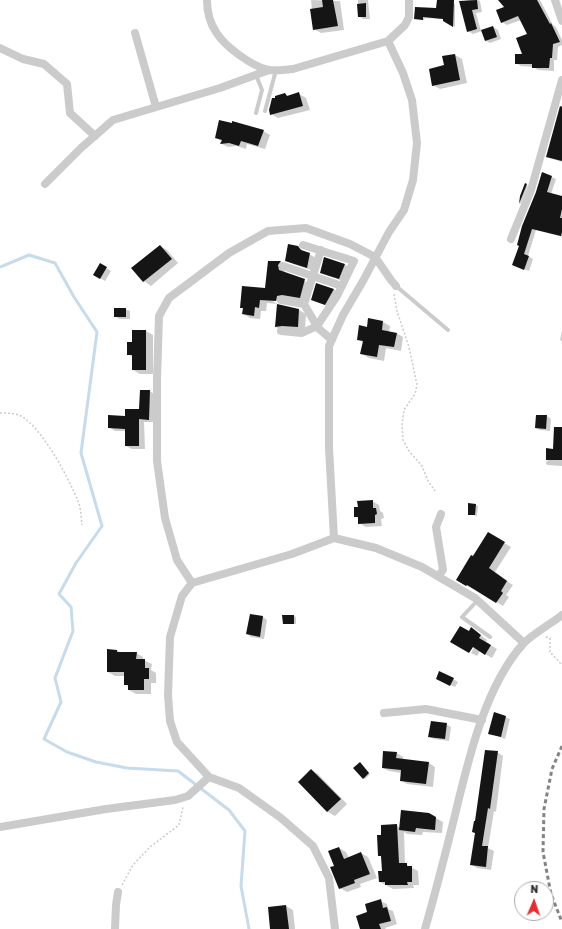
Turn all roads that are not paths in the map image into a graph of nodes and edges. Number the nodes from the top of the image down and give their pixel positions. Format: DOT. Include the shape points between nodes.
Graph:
graph roads {
  1 [pos="207,0"];
  2 [pos="409,0"];
  3 [pos="555,0"];
  4 [pos="562,21"];
  5 [pos="135,33"];
  6 [pos="388,41"];
  7 [pos="0,48"];
  8 [pos="273,70"];
  9 [pos="256,75"];
  10 [pos="562,80"];
  11 [pos="156,107"];
  12 [pos="265,111"];
  13 [pos="256,113"];
  14 [pos="95,136"];
  15 [pos="45,184"];
  16 [pos="511,239"];
  17 [pos="303,244"];
  18 [pos="321,250"];
  19 [pos="376,257"];
  20 [pos="283,266"];
  21 [pos="313,276"];
  22 [pos="342,286"];
  23 [pos="396,286"];
  24 [pos="281,300"];
  25 [pos="304,304"];
  26 [pos="317,326"];
  27 [pos="448,330"];
  28 [pos="281,331"];
  29 [pos="332,340"];
  30 [pos="548,463"];
  31 [pos="562,464"];
  32 [pos="441,514"];
  33 [pos="334,538"];
  34 [pos="438,576"];
  35 [pos="192,583"];
  36 [pos="477,601"];
  37 [pos="562,615"];
  38 [pos="490,637"];
  39 [pos="524,643"];
  40 [pos="384,713"];
  41 [pos="482,720"];
  42 [pos="209,777"];
  43 [pos="0,827"];
  44 [pos="118,892"];
  45 [pos="115,929"];
  46 [pos="335,929"];
  47 [pos="425,929"];
  1 -- 8 [label="street" via="210,20 216,33 242,57"];
  2 -- 6 [label="street" via="410,12 407,21"];
  3 -- 4 [label="street"];
  5 -- 11 [label="street"];
  6 -- 8 [label="street" via="293,69"];
  6 -- 19 [label="street" via="412,100 417,143 413,180 404,210"];
  7 -- 14 [label="street" via="23,60 44,64 67,84 70,113"];
  8 -- 9 [label="street"];
  8 -- 12 [label="lane"];
  9 -- 11 [label="street"];
  9 -- 13 [label="lane" via="262,90"];
  10 -- 16 [label="street" via="531,190"];
  11 -- 14 [label="street" via="113,120"];
  14 -- 15 [label="street"];
  17 -- 18 [label="street"];
  18 -- 21 [label="street"];
  18 -- 22 [label="street" via="354,261"];
  19 -- 23 [label="street"];
  19 -- 29 [label="street"];
  19 -- 35 [label="street" via="350,244 306,228 268,231 229,253 169,298 159,316 157,461 167,525 177,560"];
  20 -- 21 [label="street"];
  21 -- 22 [label="street"];
  21 -- 25 [label="street"];
  22 -- 26 [label="street"];
  23 -- 27 [label="lane"];
  24 -- 25 [label="street"];
  25 -- 26 [label="street"];
  26 -- 28 [label="street" via="302,333"];
  26 -- 29 [label="street"];
  29 -- 33 [label="street" via="329,346 329,448"];
  30 -- 31 [label="lane"];
  32 -- 34 [label="street" via="436,527 443,570"];
  33 -- 34 [label="street" via="376,548 422,566"];
  33 -- 35 [label="street" via="292,554"];
  34 -- 36 [label="street"];
  35 -- 42 [label="street" via="182,596 170,637 170,720 178,742"];
  36 -- 38 [label="lane" via="462,617"];
  36 -- 39 [label="street"];
  37 -- 39 [label="street"];
  39 -- 41 [label="street" via="495,688"];
  40 -- 41 [label="street" via="426,709"];
  41 -- 47 [label="street"];
  42 -- 43 [label="street" via="188,796 180,798"];
  42 -- 46 [label="street" via="239,788 281,818 313,846 329,878"];
  44 -- 45 [label="street"];
}
